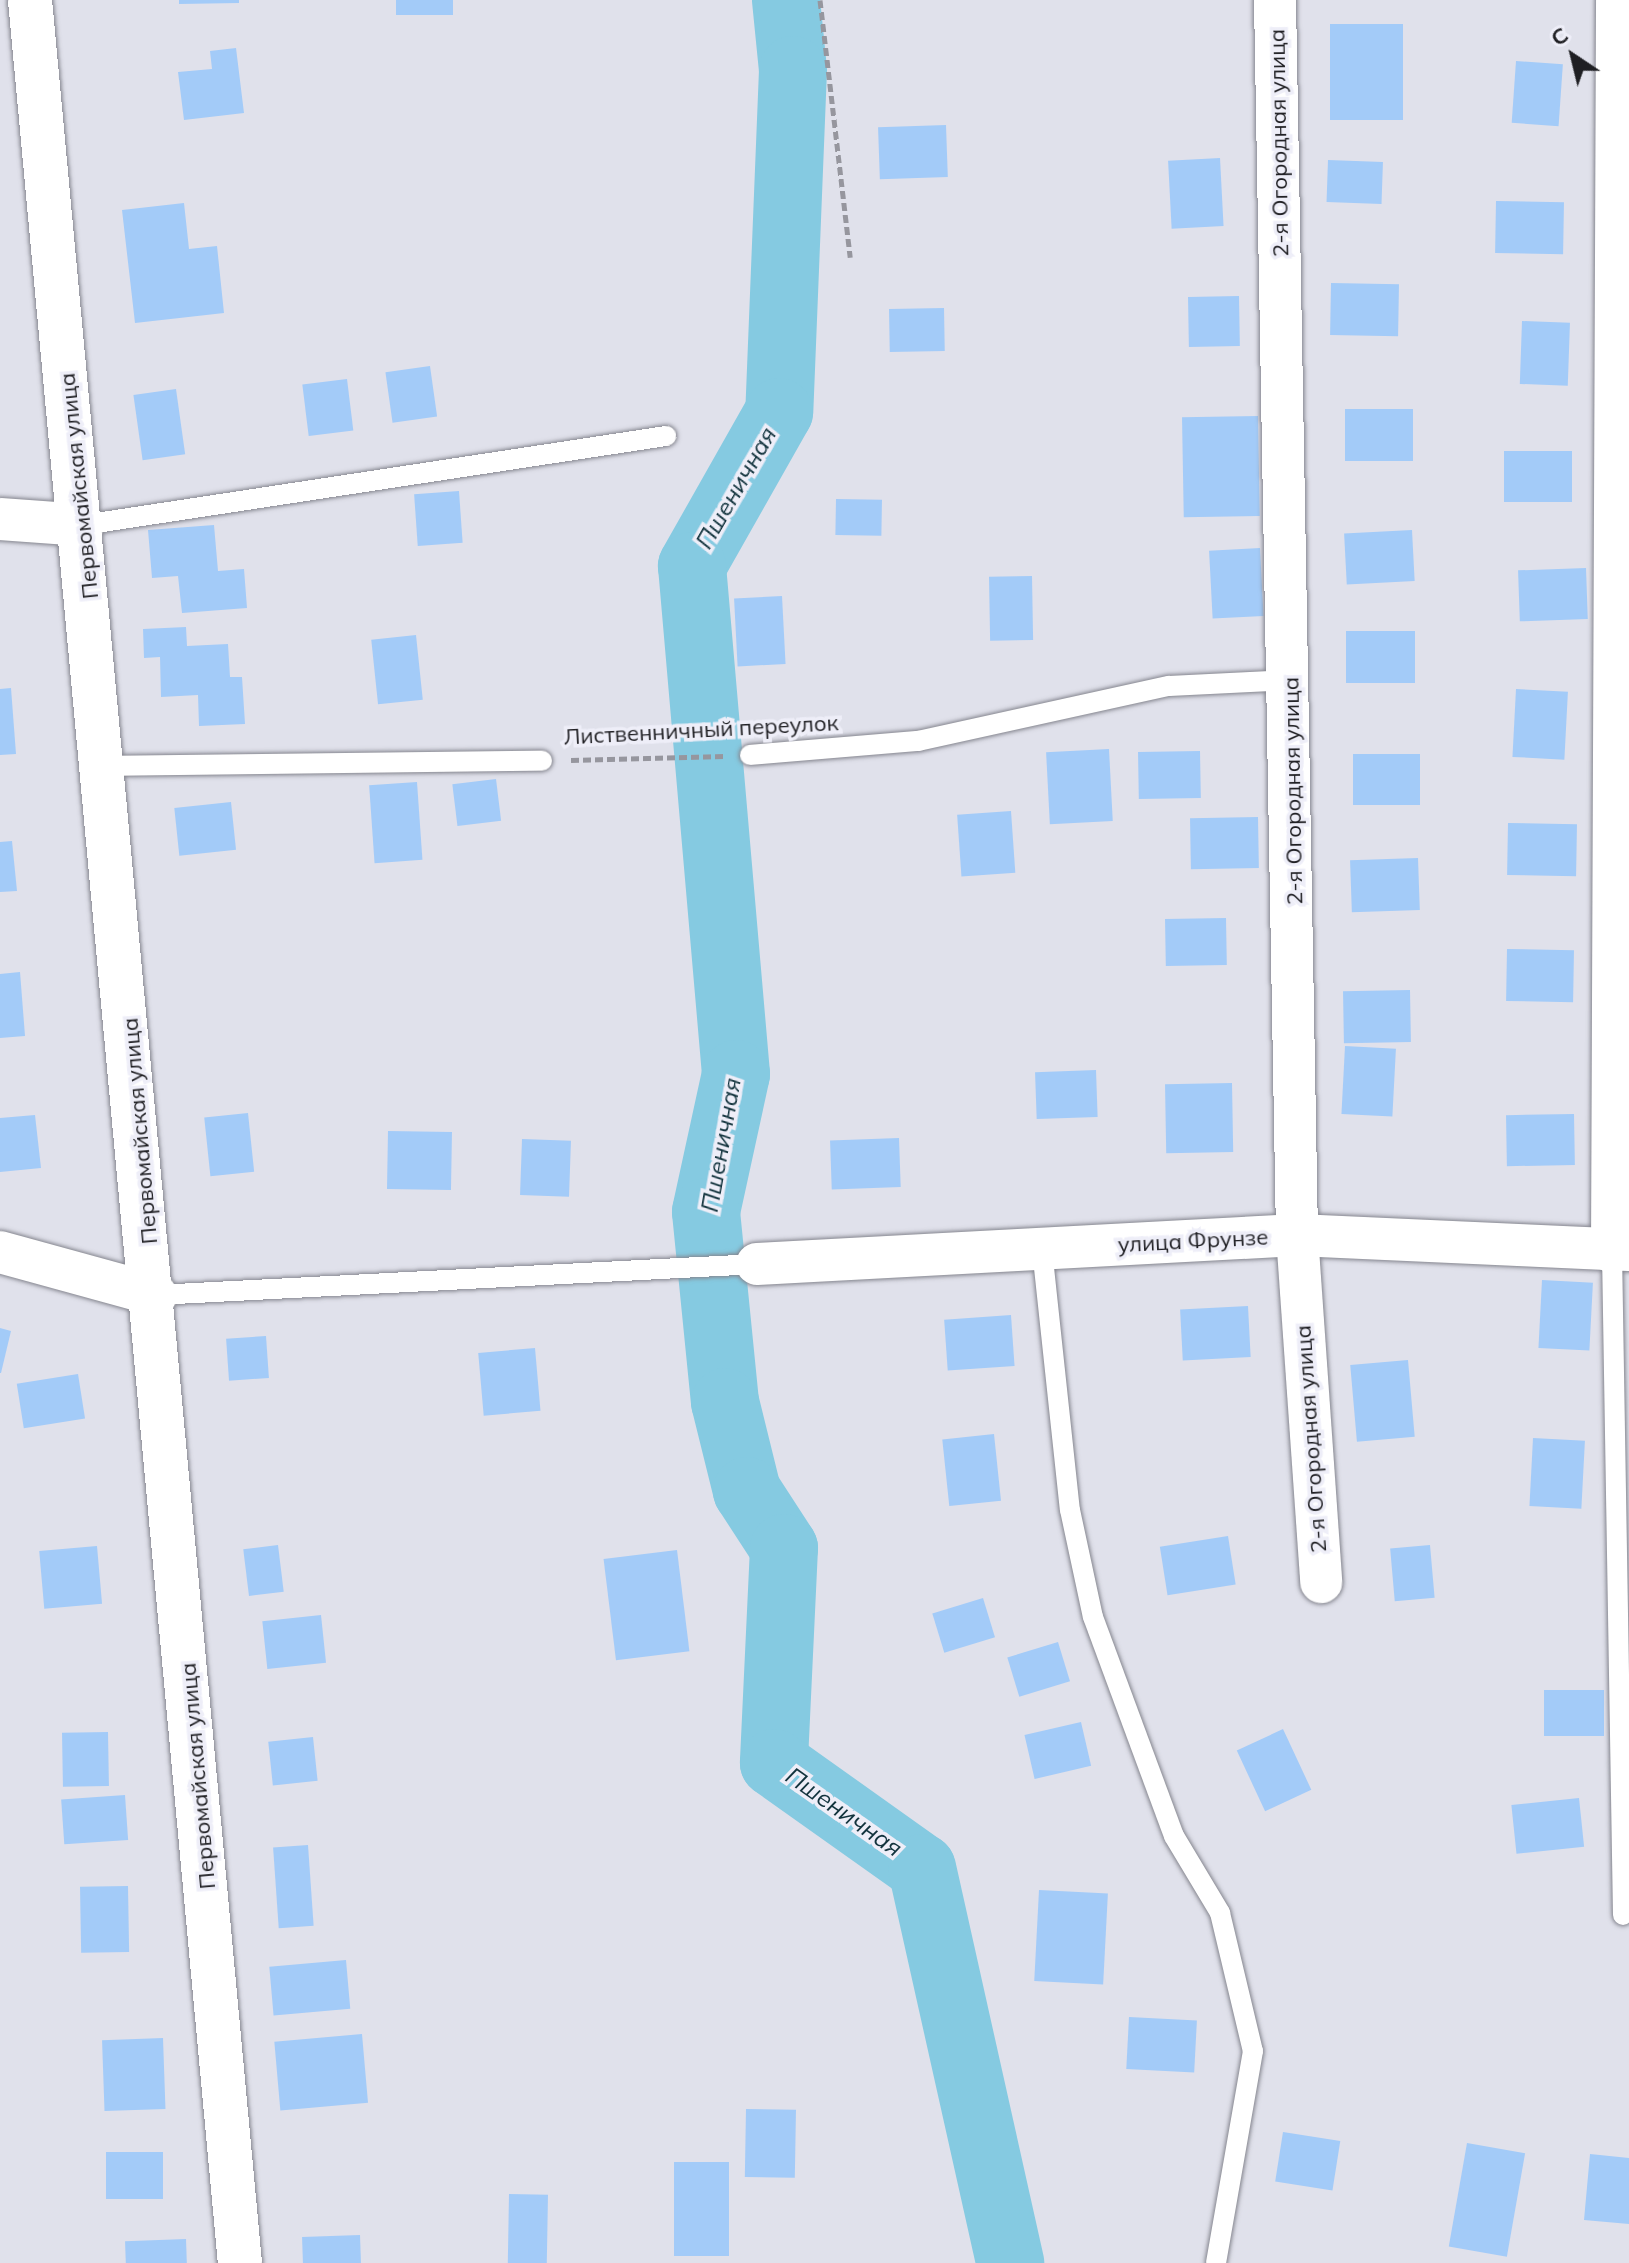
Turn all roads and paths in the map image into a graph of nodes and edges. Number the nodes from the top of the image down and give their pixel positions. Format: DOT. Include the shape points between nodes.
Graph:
graph roads {
  1 [pos="30,0"];
  2 [pos="820,0"];
  3 [pos="1275,0"];
  4 [pos="1617,0"];
  5 [pos="850,257"];
  6 [pos="666,436"];
  7 [pos="0,519"];
  8 [pos="83,525"];
  9 [pos="1292,680"];
  10 [pos="750,755"];
  11 [pos="542,761"];
  12 [pos="106,766"];
  13 [pos="1297,1235"];
  14 [pos="1042,1249"];
  15 [pos="1620,1251"];
  16 [pos="0,1252"];
  17 [pos="757,1264"];
  18 [pos="156,1295"];
  19 [pos="1321,1582"];
  20 [pos="1623,1915"];
  21 [pos="240,2263"];
  22 [pos="1216,2263"];
  1 -- 8 [label="street, Первомайская улица"];
  2 -- 5 [label="path"];
  3 -- 9 [label="street, 2-я Огородная улица"];
  4 -- 15 [label="street"];
  6 -- 8 [label="lane"];
  7 -- 8 [label="street"];
  8 -- 12 [label="street, Первомайская улица"];
  9 -- 10 [label="lane, Лиственничный переулок" via="1169,686 918,741"];
  9 -- 13 [label="street, 2-я Огородная улица"];
  10 -- 11 [label="path, Лиственничный переулок"];
  11 -- 12 [label="lane, Лиственничный переулок"];
  12 -- 18 [label="street, Первомайская улица"];
  13 -- 14 [label="street, улица Фрунзе"];
  13 -- 15 [label="street, улица Фрунзе"];
  13 -- 19 [label="street, 2-я Огородная улица"];
  14 -- 17 [label="street, улица Фрунзе"];
  14 -- 22 [label="lane" via="1070,1510 1093,1617 1174,1836 1220,1913 1253,2051"];
  15 -- 20 [label="lane"];
  16 -- 18 [label="street"];
  17 -- 18 [label="lane"];
  18 -- 21 [label="street, Первомайская улица"];
}
